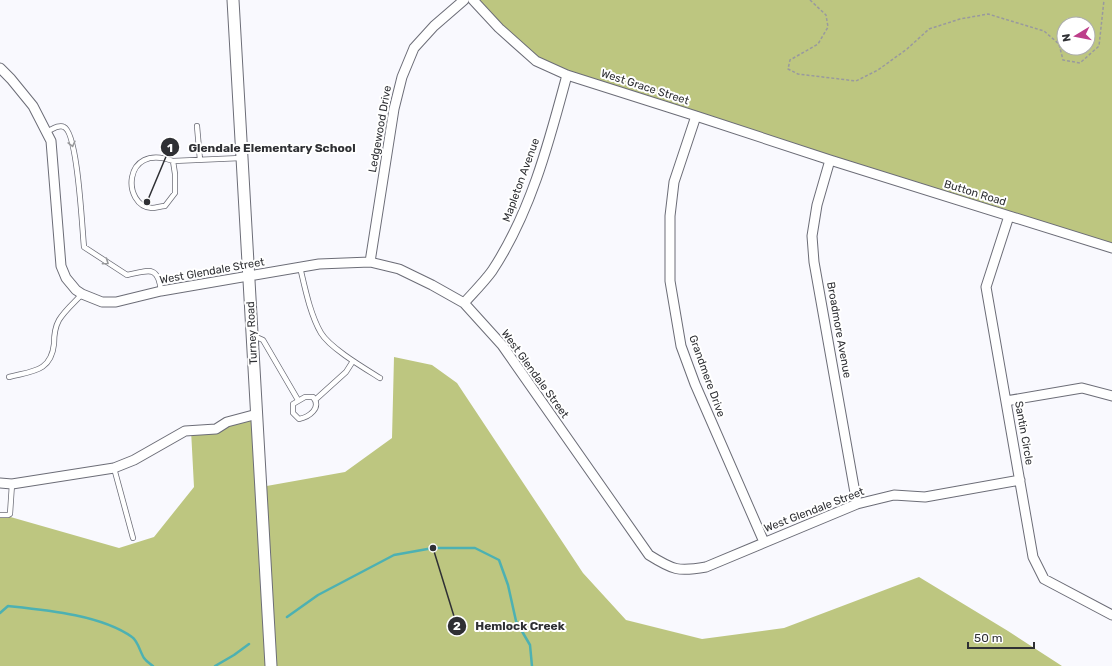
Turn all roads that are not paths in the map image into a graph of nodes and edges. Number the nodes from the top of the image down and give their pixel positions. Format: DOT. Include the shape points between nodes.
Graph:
graph roads {
  1 [pos="233,0"];
  2 [pos="464,0"];
  3 [pos="473,0"];
  4 [pos="0,68"];
  5 [pos="567,75"];
  6 [pos="696,116"];
  7 [pos="197,126"];
  8 [pos="46,132"];
  9 [pos="243,158"];
  10 [pos="200,160"];
  11 [pos="830,160"];
  12 [pos="173,161"];
  13 [pos="1009,216"];
  14 [pos="1112,248"];
  15 [pos="370,262"];
  16 [pos="300,267"];
  17 [pos="249,276"];
  18 [pos="161,292"];
  19 [pos="82,294"];
  20 [pos="464,303"];
  21 [pos="252,335"];
  22 [pos="353,361"];
  23 [pos="9,377"];
  24 [pos="380,378"];
  25 [pos="1112,396"];
  26 [pos="298,400"];
  27 [pos="315,400"];
  28 [pos="1006,401"];
  29 [pos="257,414"];
  30 [pos="114,468"];
  31 [pos="1020,480"];
  32 [pos="0,483"];
  33 [pos="12,484"];
  34 [pos="857,504"];
  35 [pos="0,516"];
  36 [pos="133,538"];
  37 [pos="764,542"];
  38 [pos="1112,615"];
  39 [pos="271,666"];
  1 -- 9 [label="street, Turney Road"];
  2 -- 15 [label="street, Ledgewood Drive" via="434,26 414,48 402,77 394,109"];
  3 -- 5 [label="street, West Grace Street" via="499,28 536,61"];
  4 -- 8 [label="street, West Glendale Street" via="33,106"];
  5 -- 6 [label="street, West Grace Street"];
  5 -- 20 [label="street, Mapleton Avenue" via="545,154 519,224 492,272"];
  6 -- 11 [label="street, West Grace Street"];
  6 -- 37 [label="street, Grandmere Drive" via="674,182 670,223 670,281 681,346"];
  7 -- 10 [label="lane"];
  8 -- 18 [label="lane, one-way" via="60,126 68,130 76,163 84,247 127,275 154,272 158,275"];
  8 -- 19 [label="street, West Glendale Street" via="51,141 61,266 69,282"];
  9 -- 10 [label="lane"];
  9 -- 17 [label="street, Turney Road"];
  10 -- 12 [label="lane"];
  11 -- 13 [label="street, Button Road"];
  11 -- 34 [label="street, Broadmore Avenue" via="817,205 812,236 814,262"];
  12 -- 12 [label="lane" via="163,157 144,159 134,169 131,183 134,196 141,205 152,208 165,206 175,193"];
  13 -- 14 [label="street, Button Road"];
  13 -- 28 [label="street, Santin Circle" via="986,288"];
  15 -- 16 [label="street, West Glendale Street"];
  15 -- 20 [label="street, West Glendale Street" via="399,269"];
  16 -- 17 [label="street, West Glendale Street"];
  16 -- 22 [label="lane" via="321,333"];
  17 -- 18 [label="street, West Glendale Street"];
  17 -- 21 [label="street, Turney Road"];
  18 -- 19 [label="street, West Glendale Street" via="116,302 102,302"];
  19 -- 23 [label="lane" via="59,320 52,357 47,363 36,370"];
  20 -- 37 [label="street, West Glendale Street" via="502,345 649,555 668,566 685,570 706,567"];
  21 -- 26 [label="lane" via="263,340"];
  21 -- 29 [label="street, Turney Road"];
  22 -- 24 [label="lane"];
  22 -- 27 [label="lane" via="346,372"];
  25 -- 28 [label="street" via="1082,388"];
  26 -- 27 [label="lane" via="310,396"];
  26 -- 27 [label="lane" via="292,408 299,419 315,411"];
  28 -- 31 [label="street, Santin Circle"];
  29 -- 30 [label="street" via="227,422 216,429 185,431 134,460"];
  29 -- 39 [label="street, Turney Road"];
  30 -- 33 [label="street"];
  30 -- 36 [label="lane"];
  31 -- 34 [label="street, West Glendale Street" via="925,497 894,495"];
  31 -- 38 [label="street, Santin Circle" via="1033,557 1044,579"];
  32 -- 33 [label="street"];
  33 -- 35 [label="lane" via="10,514"];
  34 -- 37 [label="street, West Glendale Street"];
}
